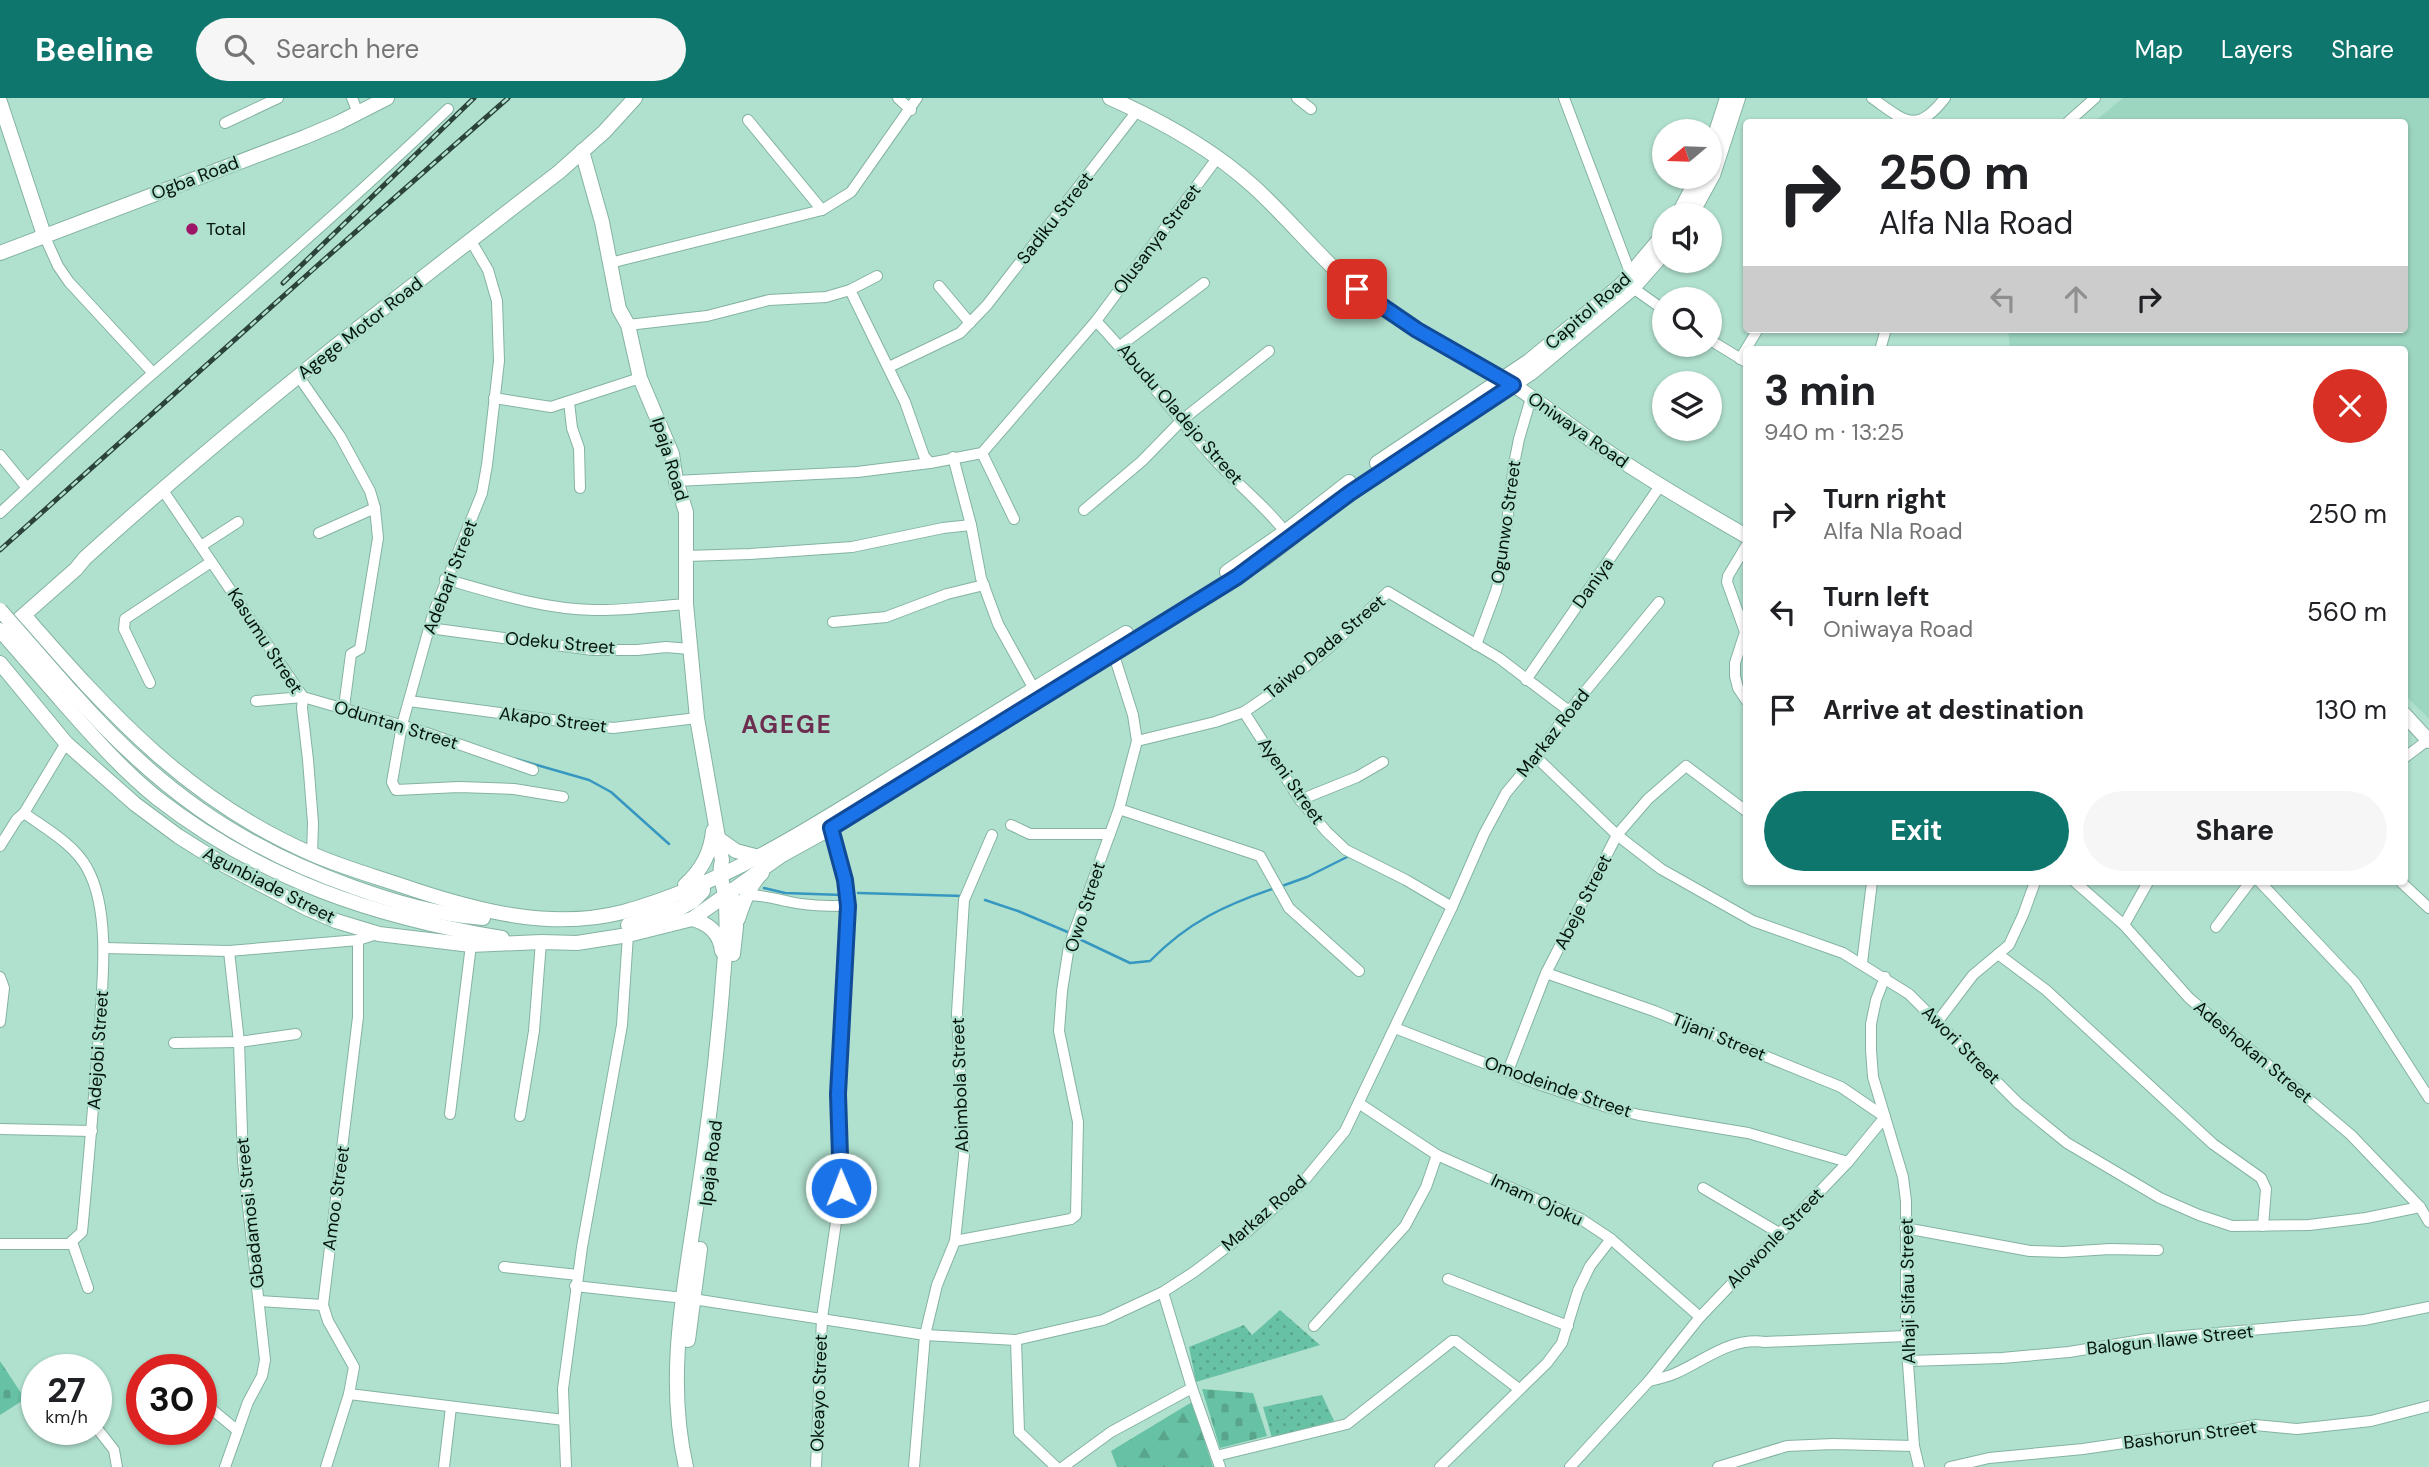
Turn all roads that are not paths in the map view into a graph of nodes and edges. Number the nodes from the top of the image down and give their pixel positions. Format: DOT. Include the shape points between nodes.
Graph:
graph roads {
  1 [pos="278,98"];
  2 [pos="352,98"];
  3 [pos="387,98"];
  4 [pos="635,98"];
  5 [pos="898,98"];
  6 [pos="917,98"];
  7 [pos="1110,98"];
  8 [pos="1297,98"];
  9 [pos="1564,98"];
  10 [pos="1727,98"];
  11 [pos="1738,98"];
  12 [pos="1872,98"];
  13 [pos="1945,98"];
  14 [pos="2095,98"];
  15 [pos="0,102"];
  16 [pos="448,109"];
  17 [pos="1311,109"];
  18 [pos="911,110"];
  19 [pos="1137,111"];
  20 [pos="358,113"];
  21 [pos="1720,119"];
  22 [pos="1896,119"];
  23 [pos="1924,119"];
  24 [pos="2071,119"];
  25 [pos="748,120"];
  26 [pos="225,123"];
  27 [pos="582,151"];
  28 [pos="1218,157"];
  29 [pos="1698,203"];
  30 [pos="822,210"];
  31 [pos="44,235"];
  32 [pos="471,241"];
  33 [pos="1652,252"];
  34 [pos="0,253"];
  35 [pos="610,263"];
  36 [pos="1652,264"];
  37 [pos="877,275"];
  38 [pos="1632,281"];
  39 [pos="1204,284"];
  40 [pos="939,286"];
  41 [pos="850,290"];
  42 [pos="1652,299"];
  43 [pos="1096,321"];
  44 [pos="970,323"];
  45 [pos="628,325"];
  46 [pos="1120,346"];
  47 [pos="1722,347"];
  48 [pos="1269,351"];
  49 [pos="1743,360"];
  50 [pos="889,368"];
  51 [pos="153,373"];
  52 [pos="299,377"];
  53 [pos="640,378"];
  54 [pos="1508,382"];
  55 [pos="494,398"];
  56 [pos="1531,398"];
  57 [pos="569,402"];
  58 [pos="1182,419"];
  59 [pos="982,453"];
  60 [pos="0,455"];
  61 [pos="953,457"];
  62 [pos="930,463"];
  63 [pos="676,481"];
  64 [pos="1660,486"];
  65 [pos="27,488"];
  66 [pos="580,488"];
  67 [pos="162,489"];
  68 [pos="374,508"];
  69 [pos="1084,510"];
  70 [pos="0,513"];
  71 [pos="1014,519"];
  72 [pos="238,523"];
  73 [pos="971,525"];
  74 [pos="319,533"];
  75 [pos="1743,534"];
  76 [pos="1288,535"];
  77 [pos="201,546"];
  78 [pos="1743,552"];
  79 [pos="686,555"];
  80 [pos="85,558"];
  81 [pos="211,562"];
  82 [pos="445,579"];
  83 [pos="984,585"];
  84 [pos="1659,602"];
  85 [pos="686,604"];
  86 [pos="0,610"];
  87 [pos="24,615"];
  88 [pos="833,622"];
  89 [pos="0,623"];
  90 [pos="1743,625"];
  91 [pos="429,628"];
  92 [pos="0,633"];
  93 [pos="1743,641"];
  94 [pos="51,645"];
  95 [pos="1476,645"];
  96 [pos="1111,648"];
  97 [pos="690,649"];
  98 [pos="0,663"];
  99 [pos="12,676"];
  100 [pos="1527,680"];
  101 [pos="150,683"];
  102 [pos="1034,689"];
  103 [pos="66,695"];
  104 [pos="1743,695"];
  105 [pos="303,697"];
  106 [pos="256,701"];
  107 [pos="410,701"];
  108 [pos="344,707"];
  109 [pos="1244,712"];
  110 [pos="1569,712"];
  111 [pos="697,718"];
  112 [pos="2408,718"];
  113 [pos="402,726"];
  114 [pos="1137,741"];
  115 [pos="2429,741"];
  116 [pos="66,743"];
  117 [pos="2408,755"];
  118 [pos="1535,757"];
  119 [pos="1383,762"];
  120 [pos="533,770"];
  121 [pos="563,797"];
  122 [pos="1300,800"];
  123 [pos="1119,809"];
  124 [pos="1743,809"];
  125 [pos="24,813"];
  126 [pos="715,815"];
  127 [pos="827,824"];
  128 [pos="1011,825"];
  129 [pos="1110,834"];
  130 [pos="992,835"];
  131 [pos="1617,835"];
  132 [pos="719,839"];
  133 [pos="0,846"];
  134 [pos="313,854"];
  135 [pos="759,857"];
  136 [pos="723,869"];
  137 [pos="702,882"];
  138 [pos="1872,885"];
  139 [pos="2034,885"];
  140 [pos="2078,885"];
  141 [pos="2146,885"];
  142 [pos="2247,885"];
  143 [pos="2263,885"];
  144 [pos="2405,885"];
  145 [pos="736,892"];
  146 [pos="675,893"];
  147 [pos="848,906"];
  148 [pos="1452,907"];
  149 [pos="2429,908"];
  150 [pos="526,918"];
  151 [pos="692,919"];
  152 [pos="2124,925"];
  153 [pos="2216,927"];
  154 [pos="379,934"];
  155 [pos="628,934"];
  156 [pos="358,940"];
  157 [pos="541,942"];
  158 [pos="524,943"];
  159 [pos="471,945"];
  160 [pos="105,948"];
  161 [pos="229,951"];
  162 [pos="1998,954"];
  163 [pos="1862,963"];
  164 [pos="724,967"];
  165 [pos="1359,971"];
  166 [pos="1546,974"];
  167 [pos="0,977"];
  168 [pos="1885,977"];
  169 [pos="1938,1021"];
  170 [pos="0,1022"];
  171 [pos="1395,1028"];
  172 [pos="296,1034"];
  173 [pos="239,1042"];
  174 [pos="174,1043"];
  175 [pos="1508,1071"];
  176 [pos="2429,1098"];
  177 [pos="1360,1104"];
  178 [pos="450,1114"];
  179 [pos="520,1116"];
  180 [pos="1885,1116"];
  181 [pos="0,1129"];
  182 [pos="92,1131"];
  183 [pos="1437,1155"];
  184 [pos="1848,1162"];
  185 [pos="1703,1188"];
  186 [pos="2420,1207"];
  187 [pos="2429,1222"];
  188 [pos="2263,1226"];
  189 [pos="1905,1228"];
  190 [pos="1779,1233"];
  191 [pos="1611,1239"];
  192 [pos="955,1241"];
  193 [pos="72,1242"];
  194 [pos="0,1244"];
  195 [pos="2158,1250"];
  196 [pos="504,1267"];
  197 [pos="1448,1279"];
  198 [pos="577,1280"];
  199 [pos="88,1288"];
  200 [pos="1163,1292"];
  201 [pos="688,1299"];
  202 [pos="259,1301"];
  203 [pos="323,1305"];
  204 [pos="2429,1307"];
  205 [pos="1700,1317"];
  206 [pos="822,1318"];
  207 [pos="1314,1326"];
  208 [pos="1568,1326"];
  209 [pos="925,1335"];
  210 [pos="1906,1336"];
  211 [pos="1016,1339"];
  212 [pos="1909,1361"];
  213 [pos="1648,1381"];
  214 [pos="1192,1388"];
  215 [pos="1520,1389"];
  216 [pos="349,1394"];
  217 [pos="2429,1406"];
  218 [pos="451,1407"];
  219 [pos="217,1414"];
  220 [pos="564,1420"];
  221 [pos="238,1431"];
  222 [pos="110,1445"];
  223 [pos="1914,1446"];
  224 [pos="685,1449"];
  225 [pos="1218,1462"];
  226 [pos="117,1467"];
  227 [pos="225,1467"];
  228 [pos="326,1467"];
  229 [pos="444,1467"];
  230 [pos="566,1467"];
  231 [pos="686,1467"];
  232 [pos="695,1467"];
  233 [pos="816,1467"];
  234 [pos="914,1467"];
  235 [pos="1056,1467"];
  236 [pos="1063,1467"];
  237 [pos="1440,1467"];
  238 [pos="1570,1467"];
  239 [pos="1718,1467"];
  240 [pos="1919,1467"];
  241 [pos="1950,1467"];
  1 -- 26 [label="street"];
  2 -- 20 [label="street"];
  3 -- 20 [label="main road, Ogba Road"];
  4 -- 27 [label="main road, Agege Motor Road"];
  5 -- 18 [label="street"];
  6 -- 18 [label="street"];
  7 -- 19 [label="main road, Oniwaya Road"];
  8 -- 17 [label="street"];
  9 -- 38 [label="street"];
  10 -- 21 [label="main road"];
  11 -- 29 [label="main road" via="1713,175"];
  12 -- 22 [label="street"];
  13 -- 23 [label="street"];
  14 -- 24 [label="street"];
  15 -- 31 [label="main road"];
  16 -- 51 [label="street" via="237,303"];
  18 -- 30 [label="street" via="850,192"];
  19 -- 28 [label="main road, Oniwaya Road"];
  19 -- 44 [label="street, Sadiku Street"];
  20 -- 31 [label="main road, Ogba Road"];
  25 -- 30 [label="street"];
  27 -- 32 [label="main road, Agege Motor Road"];
  27 -- 35 [label="main road, Ipaja Road"];
  28 -- 43 [label="street, Olusanya Street"];
  28 -- 54 [label="main road, Oniwaya Road" via="1341,277 1417,330"];
  30 -- 35 [label="street"];
  31 -- 34 [label="main road, Ogba Road"];
  31 -- 51 [label="street" via="69,282"];
  32 -- 52 [label="main road, Agege Motor Road"];
  32 -- 55 [label="street, Adebari Street" via="497,301 499,361"];
  33 -- 38 [label="main road, Capitol Road"];
  35 -- 45 [label="main road, Ipaja Road"];
  36 -- 38 [label="main road, Capitol Road"];
  37 -- 41 [label="street"];
  38 -- 42 [label="street"];
  38 -- 54 [label="main road, Capitol Road" via="1531,373"];
  39 -- 46 [label="street"];
  40 -- 44 [label="street"];
  41 -- 45 [label="street"];
  41 -- 50 [label="street"];
  43 -- 46 [label="street, Abudu Oladejo Street"];
  43 -- 59 [label="street, Olusanya Street"];
  44 -- 50 [label="street, Sadiku Street" via="960,333"];
  45 -- 53 [label="main road, Ipaja Road"];
  46 -- 58 [label="street, Abudu Oladejo Street"];
  47 -- 49 [label="street"];
  48 -- 58 [label="street"];
  50 -- 62 [label="street"];
  51 -- 65 [label="street"];
  52 -- 67 [label="main road, Agege Motor Road"];
  52 -- 68 [label="street" via="340,436 370,491"];
  53 -- 57 [label="street"];
  53 -- 63 [label="main road, Ipaja Road" via="671,454"];
  54 -- 56 [label="main road, Oniwaya Road"];
  54 -- 76 [label="main road, Capitol Road"];
  55 -- 57 [label="street" via="551,407"];
  55 -- 82 [label="street, Adebari Street" via="482,493"];
  56 -- 64 [label="main road, Oniwaya Road"];
  56 -- 95 [label="street, Ogunwo Street" via="1517,451 1501,572"];
  57 -- 66 [label="street" via="579,448"];
  58 -- 69 [label="street" via="1142,461"];
  58 -- 76 [label="street, Abudu Oladejo Street"];
  59 -- 61 [label="street"];
  59 -- 71 [label="street"];
  60 -- 65 [label="street"];
  61 -- 62 [label="street"];
  61 -- 73 [label="street"];
  62 -- 63 [label="street" via="857,472"];
  63 -- 79 [label="main road, Ipaja Road" via="686,512"];
  64 -- 75 [label="main road, Oniwaya Road"];
  64 -- 100 [label="street, Daniya"];
  65 -- 70 [label="street"];
  67 -- 77 [label="street, Kasumu Street"];
  67 -- 80 [label="main road, Agege Motor Road"];
  68 -- 74 [label="street"];
  68 -- 108 [label="street" via="378,538 360,649 351,654"];
  72 -- 77 [label="street"];
  73 -- 79 [label="street" via="852,547"];
  73 -- 83 [label="street"];
  76 -- 96 [label="main road, Capitol Road"];
  77 -- 81 [label="street, Kasumu Street"];
  78 -- 90 [label="street" via="1727,582"];
  79 -- 85 [label="main road, Ipaja Road"];
  80 -- 87 [label="main road, Agege Motor Road"];
  80 -- 89 [label="main road, Agege Motor Road"];
  81 -- 101 [label="street" via="125,619 124,629"];
  81 -- 105 [label="street, Kasumu Street"];
  82 -- 85 [label="street" via="551,606 595,611"];
  82 -- 91 [label="street, Adebari Street"];
  83 -- 88 [label="street" via="886,617"];
  83 -- 102 [label="street" via="998,624"];
  84 -- 110 [label="street, Markaz Road"];
  85 -- 97 [label="main road, Ipaja Road"];
  86 -- 103 [label="main road, bridge"];
  87 -- 92 [label="main road, Agege Motor Road"];
  87 -- 94 [label="main road"];
  91 -- 97 [label="street, Odeku Street" via="593,650"];
  91 -- 107 [label="street, Adebari Street"];
  92 -- 103 [label="main road, bridge"];
  93 -- 104 [label="street" via="1735,676"];
  94 -- 99 [label="main road" via="28,647 15,662"];
  94 -- 134 [label="main road" via="117,719 183,777 251,822"];
  95 -- 100 [label="street, Taiwo Dada Street"];
  95 -- 109 [label="street, Taiwo Dada Street" via="1388,592 1330,647"];
  96 -- 102 [label="main road"];
  96 -- 114 [label="street, Owo Street"];
  96 -- 127 [label="main road"];
  97 -- 111 [label="main road, Ipaja Road"];
  98 -- 99 [label="main road, Agunbiade Street"];
  99 -- 116 [label="main road, Agunbiade Street"];
  100 -- 110 [label="street, Taiwo Dada Street"];
  102 -- 127 [label="main road"];
  103 -- 150 [label="main road" via="166,785 224,826 288,862 412,906 478,918"];
  103 -- 158 [label="main road" via="100,745 157,797 217,840 275,873 397,917"];
  105 -- 106 [label="street, Oduntan Street"];
  105 -- 108 [label="street, Oduntan Street"];
  105 -- 134 [label="street, Kasumu Street"];
  107 -- 111 [label="street, Akapo Street" via="613,728"];
  107 -- 113 [label="street, Adebari Street"];
  108 -- 113 [label="street, Oduntan Street"];
  109 -- 114 [label="street, Taiwo Dada Street"];
  109 -- 122 [label="street, Ayeni Street"];
  110 -- 118 [label="street, Markaz Road"];
  111 -- 126 [label="main road, Ipaja Road"];
  112 -- 115 [label="main road"];
  113 -- 120 [label="street, Oduntan Street"];
  113 -- 121 [label="street, Adebari Street" via="392,782 396,790 514,789"];
  114 -- 123 [label="street, Owo Street"];
  115 -- 117 [label="street"];
  116 -- 125 [label="street"];
  116 -- 154 [label="main road, Agunbiade Street" via="135,804 224,866 306,908"];
  118 -- 131 [label="street, Awori Street"];
  118 -- 148 [label="street, Markaz Road" via="1494,813"];
  119 -- 122 [label="street"];
  122 -- 148 [label="street, Ayeni Street" via="1346,850"];
  123 -- 129 [label="street, Owo Street"];
  123 -- 165 [label="street" via="1260,856 1289,908"];
  124 -- 131 [label="street, Abeje Street" via="1686,766 1647,799"];
  125 -- 133 [label="street"];
  125 -- 160 [label="street, Adejobi Street" via="69,845 87,868 97,894"];
  126 -- 132 [label="main road, Ipaja Road"];
  126 -- 146 [label="main road" via="712,843 701,867"];
  127 -- 135 [label="main road"];
  127 -- 145 [label="main road, Agunbiade Street"];
  127 -- 147 [label="street, Okeayo Street" via="845,880"];
  128 -- 129 [label="street" via="1030,834"];
  129 -- 192 [label="street, Owo Street" via="1069,946 1059,1031 1078,1122 1076,1214 1071,1219"];
  130 -- 192 [label="street, Abimbola Street" via="964,900 957,1013 964,1155"];
  131 -- 163 [label="street, Awori Street" via="1661,869 1753,921"];
  131 -- 166 [label="street, Abeje Street"];
  132 -- 135 [label="main road" via="736,851"];
  132 -- 136 [label="main road, Ipaja Road"];
  134 -- 150 [label="main road" via="467,906"];
  135 -- 136 [label="main road"];
  136 -- 137 [label="main road"];
  136 -- 145 [label="main road, Ipaja Road"];
  137 -- 146 [label="main road"];
  137 -- 157 [label="main road" via="703,891 682,907 638,923"];
  138 -- 163 [label="street"];
  139 -- 162 [label="street" via="2009,945"];
  140 -- 152 [label="street, Adeshokan Street"];
  141 -- 152 [label="street"];
  142 -- 153 [label="street"];
  143 -- 176 [label="street" via="2355,983"];
  144 -- 149 [label="street"];
  145 -- 147 [label="street"];
  145 -- 151 [label="main road, Agunbiade Street"];
  145 -- 164 [label="main road, Ipaja Road"];
  145 -- 201 [label="main road, Ipaja Road" via="719,1102"];
  146 -- 150 [label="main road" via="598,916"];
  147 -- 206 [label="street, Okeayo Street" via="838,1094 841,1188"];
  148 -- 171 [label="street, Markaz Road"];
  151 -- 155 [label="main road, Agunbiade Street"];
  151 -- 164 [label="main road" via="702,921 718,936"];
  152 -- 186 [label="street, Adeshokan Street" via="2189,998 2351,1135"];
  154 -- 156 [label="street"];
  154 -- 159 [label="main road, Agunbiade Street"];
  155 -- 157 [label="main road, Agunbiade Street" via="577,943"];
  155 -- 198 [label="street" via="622,1025"];
  156 -- 161 [label="street"];
  156 -- 203 [label="street, Amoo Street" via="358,1017"];
  157 -- 158 [label="main road, Agunbiade Street"];
  157 -- 179 [label="street" via="534,1031"];
  158 -- 159 [label="main road, Agunbiade Street"];
  159 -- 178 [label="street"];
  160 -- 161 [label="street"];
  160 -- 182 [label="street, Adejobi Street"];
  161 -- 173 [label="street, Gbadamosi Street"];
  162 -- 169 [label="street" via="1973,975"];
  162 -- 188 [label="street" via="2046,990 2213,1144 2260,1178 2266,1189"];
  163 -- 168 [label="street, Awori Street"];
  164 -- 201 [label="main road, Ipaja Road"];
  166 -- 175 [label="street, Abeje Street"];
  166 -- 180 [label="street, Tijani Street" via="1654,1011 1841,1087"];
  167 -- 170 [label="street" via="4,988"];
  168 -- 169 [label="street, Awori Street"];
  168 -- 180 [label="street" via="1871,1024 1871,1050 1873,1077"];
  169 -- 188 [label="street, Awori Street" via="2018,1102 2067,1143 2160,1198 2199,1215 2232,1226"];
  171 -- 175 [label="street, Omodeinde Street"];
  171 -- 177 [label="street, Markaz Road"];
  172 -- 173 [label="street"];
  173 -- 174 [label="street"];
  173 -- 202 [label="street, Gbadamosi Street" via="243,1161"];
  175 -- 184 [label="street, Omodeinde Street" via="1639,1115 1748,1133"];
  177 -- 183 [label="street, Imam Ojoku"];
  177 -- 200 [label="street, Markaz Road" via="1345,1131 1303,1182 1248,1231"];
  180 -- 184 [label="street, Alowonle Street"];
  180 -- 189 [label="street, Alhaji Sifau Street" via="1903,1177"];
  181 -- 182 [label="street"];
  182 -- 193 [label="street, Adejobi Street" via="82,1232"];
  183 -- 191 [label="street, Imam Ojoku" via="1544,1202"];
  183 -- 207 [label="street" via="1405,1226"];
  184 -- 190 [label="street, Alowonle Street"];
  185 -- 190 [label="street"];
  186 -- 187 [label="street, Adeshokan Street"];
  186 -- 188 [label="street, Awori Street" via="2320,1223"];
  189 -- 195 [label="street" via="2030,1251"];
  189 -- 210 [label="street, Alhaji Sifau Street"];
  190 -- 205 [label="street, Alowonle Street"];
  191 -- 205 [label="street, Imam Ojoku"];
  191 -- 208 [label="street" via="1590,1266"];
  192 -- 209 [label="street, Abimbola Street" via="937,1285"];
  193 -- 194 [label="street" via="58,1246"];
  193 -- 199 [label="street"];
  196 -- 198 [label="street, Markaz Road"];
  197 -- 208 [label="street"];
  198 -- 201 [label="street, Markaz Road"];
  198 -- 220 [label="street" via="563,1389"];
  200 -- 211 [label="street, Markaz Road" via="1102,1320"];
  200 -- 214 [label="street"];
  201 -- 206 [label="street, Markaz Road"];
  201 -- 224 [label="main road, Ipaja Road" via="675,1396"];
  202 -- 203 [label="street"];
  202 -- 221 [label="street, Gbadamosi Street" via="265,1360"];
  203 -- 216 [label="street" via="354,1367"];
  204 -- 212 [label="street, Balogun Ilawe Street" via="2364,1320 2148,1339 2069,1352"];
  205 -- 213 [label="street, Alowonle Street"];
  206 -- 209 [label="street, Markaz Road"];
  206 -- 233 [label="street, Okeayo Street"];
  208 -- 215 [label="street" via="1547,1363"];
  209 -- 211 [label="street, Markaz Road"];
  209 -- 234 [label="street, Abimbola Street"];
  210 -- 212 [label="street, Alhaji Sifau Street"];
  210 -- 213 [label="street" via="1752,1340 1721,1349 1673,1375"];
  211 -- 235 [label="street" via="1019,1432"];
  212 -- 223 [label="street, Alhaji Sifau Street"];
  213 -- 238 [label="street, Alowonle Street"];
  214 -- 225 [label="street"];
  214 -- 236 [label="street" via="1111,1432"];
  215 -- 225 [label="street" via="1456,1340 1347,1424"];
  215 -- 237 [label="street"];
  216 -- 218 [label="street"];
  216 -- 228 [label="street"];
  217 -- 241 [label="street, Bashorun Street" via="2371,1421 2297,1429 2255,1425 1989,1458"];
  218 -- 220 [label="street"];
  218 -- 229 [label="street"];
  219 -- 221 [label="street"];
  220 -- 230 [label="street"];
  221 -- 227 [label="street, Gbadamosi Street"];
  222 -- 226 [label="street"];
  223 -- 239 [label="street" via="1787,1446"];
  223 -- 240 [label="street, Alhaji Sifau Street"];
  224 -- 231 [label="main road, Ipaja Road"];
  224 -- 232 [label="main road, Ipaja Road"];
}
